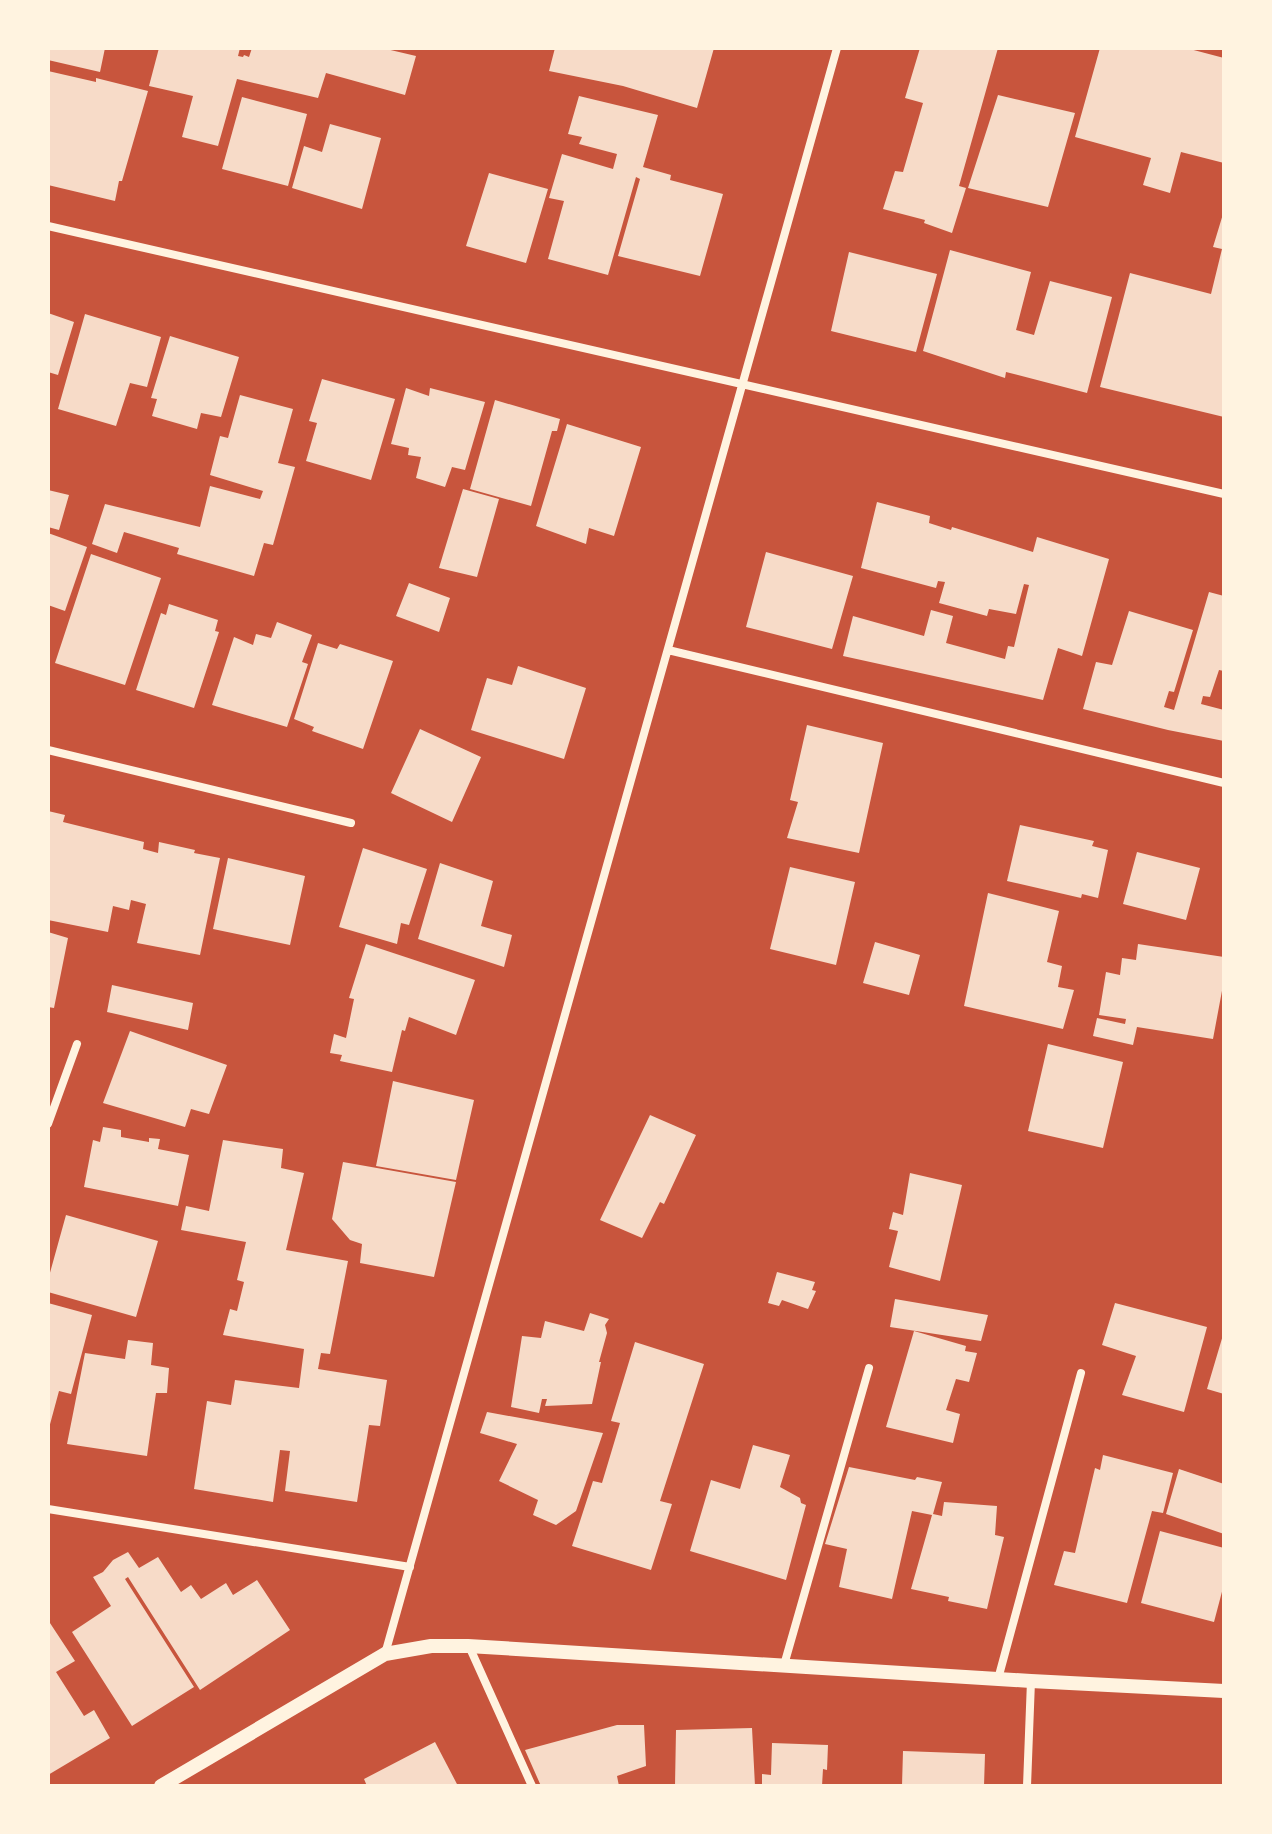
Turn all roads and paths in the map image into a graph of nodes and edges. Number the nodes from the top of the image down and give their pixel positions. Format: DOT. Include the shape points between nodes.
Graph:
graph roads {
  1 [pos="837,48"];
  2 [pos="48,226"];
  3 [pos="742,384"];
  4 [pos="1224,494"];
  5 [pos="668,650"];
  6 [pos="48,750"];
  7 [pos="1224,783"];
  8 [pos="351,823"];
  9 [pos="77,1044"];
  10 [pos="48,1124"];
  11 [pos="869,1368"];
  12 [pos="1081,1373"];
  13 [pos="48,1509"];
  14 [pos="410,1567"];
  15 [pos="468,1646"];
  16 [pos="385,1654"];
  17 [pos="784,1665"];
  18 [pos="998,1679"];
  19 [pos="1031,1681"];
  20 [pos="1224,1691"];
  21 [pos="161,1786"];
  22 [pos="532,1786"];
  23 [pos="1027,1786"];
  1 -- 3 [label="street"];
  2 -- 3 [label="street"];
  3 -- 4 [label="street"];
  3 -- 5 [label="street"];
  5 -- 7 [label="street"];
  5 -- 14 [label="street"];
  6 -- 8 [label="street"];
  9 -- 10 [label="street"];
  11 -- 17 [label="street"];
  12 -- 18 [label="street"];
  13 -- 14 [label="street"];
  14 -- 16 [label="street"];
  15 -- 16 [label="street"];
  15 -- 17 [label="street"];
  15 -- 22 [label="street"];
  16 -- 21 [label="street"];
  17 -- 18 [label="street"];
  18 -- 19 [label="street"];
  19 -- 20 [label="street"];
  19 -- 23 [label="street"];
}
